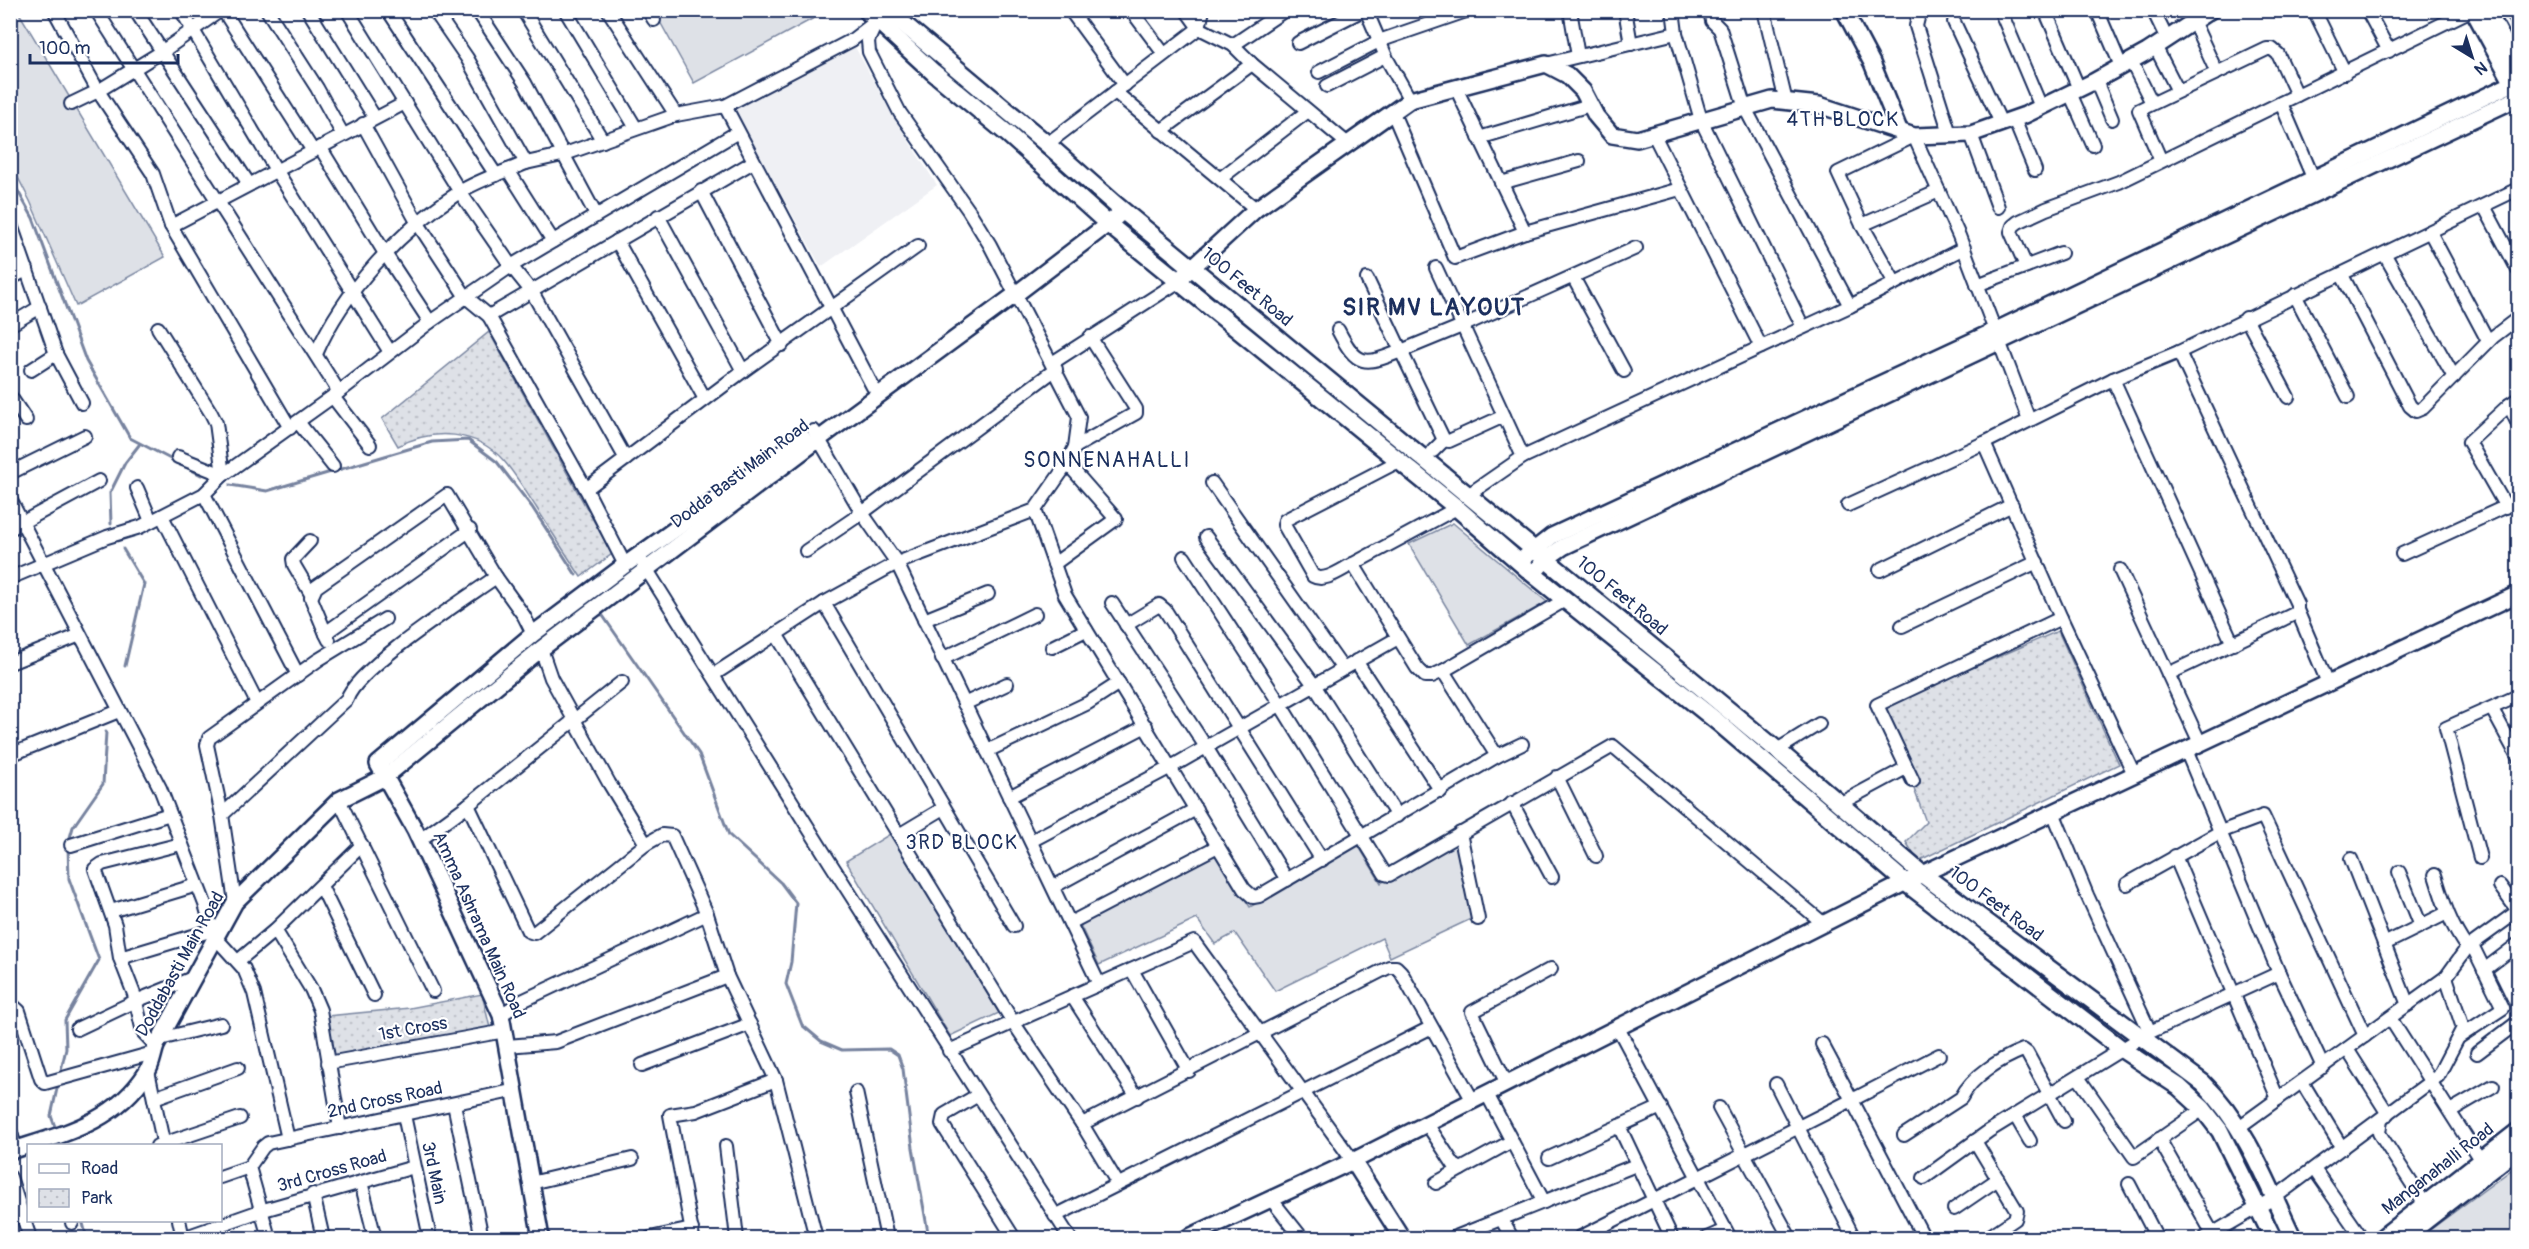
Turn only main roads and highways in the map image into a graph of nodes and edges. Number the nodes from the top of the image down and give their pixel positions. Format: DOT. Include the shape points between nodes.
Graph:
graph roads {
  1 [pos="880,14"];
  2 [pos="2273,1239"];
  3 [pos="2293,1239"];
  1 -- 2 [label="main road, 100 Feet Road" via="933,72 1105,222 1719,723 1906,883 2123,1050 2179,1087 2220,1131"];
  1 -- 3 [label="main road, 100 Feet Road" via="1047,144 1922,874 2146,1034 2203,1083 2239,1127"];
}
